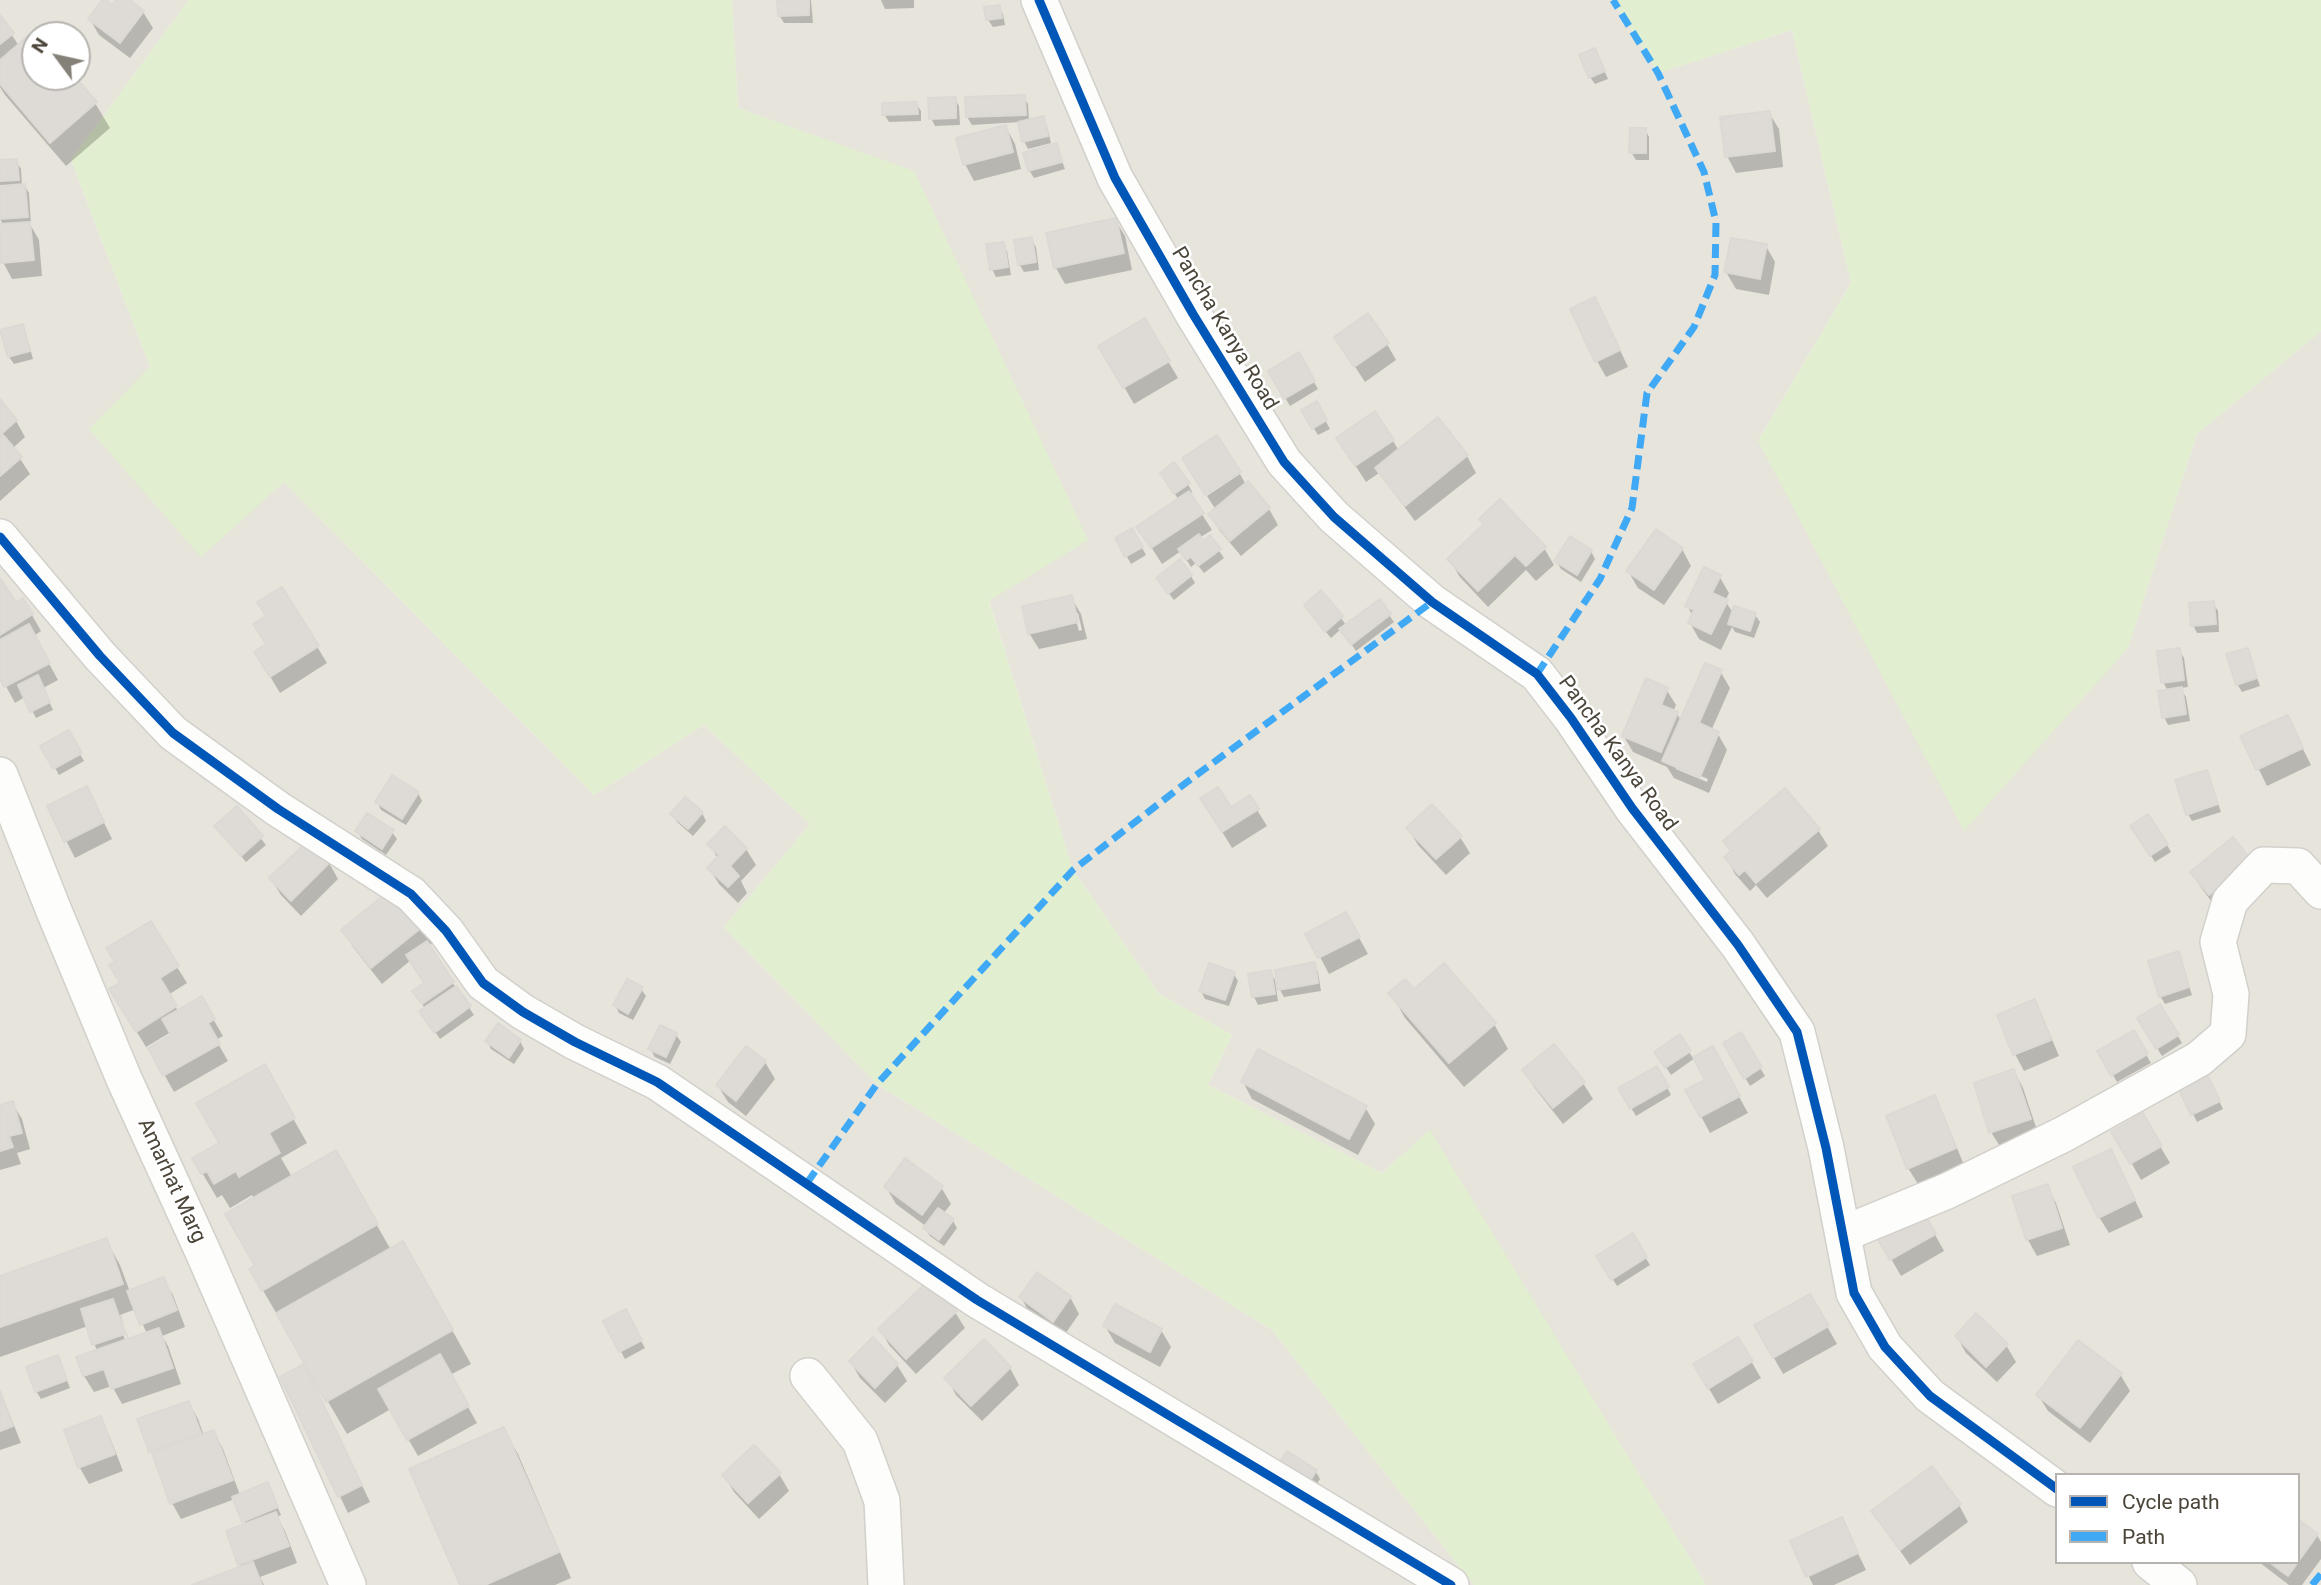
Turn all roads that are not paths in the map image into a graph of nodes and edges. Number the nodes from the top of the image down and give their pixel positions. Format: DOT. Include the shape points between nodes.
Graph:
graph roads {
  1 [pos="1038,0"];
  2 [pos="0,537"];
  3 [pos="0,775"];
  4 [pos="2321,891"];
  5 [pos="1843,1234"];
  6 [pos="808,1376"];
  7 [pos="2055,1488"];
  8 [pos="2153,1564"];
  9 [pos="348,1585"];
  10 [pos="886,1585"];
  11 [pos="1451,1585"];
  12 [pos="2179,1585"];
  1 -- 5 [label="street, Pancha Kanya Road" via="1115,178 1284,462 1334,516 1432,602 1537,674 1797,1032"];
  2 -- 11 [label="street" via="100,656 173,733 278,809 411,894 483,983 523,1012 657,1082 977,1300"];
  3 -- 9 [label="street, Amarhat Marg" via="124,1079"];
  4 -- 5 [label="street" via="2298,866 2264,865 2230,901 2218,942 2231,994 2228,1034 2199,1059 2053,1140"];
  5 -- 7 [label="street, Pancha Kanya Road" via="1854,1293 1885,1346 1930,1396"];
  6 -- 10 [label="street" via="860,1441 882,1501"];
  8 -- 12 [label="street"];
}
